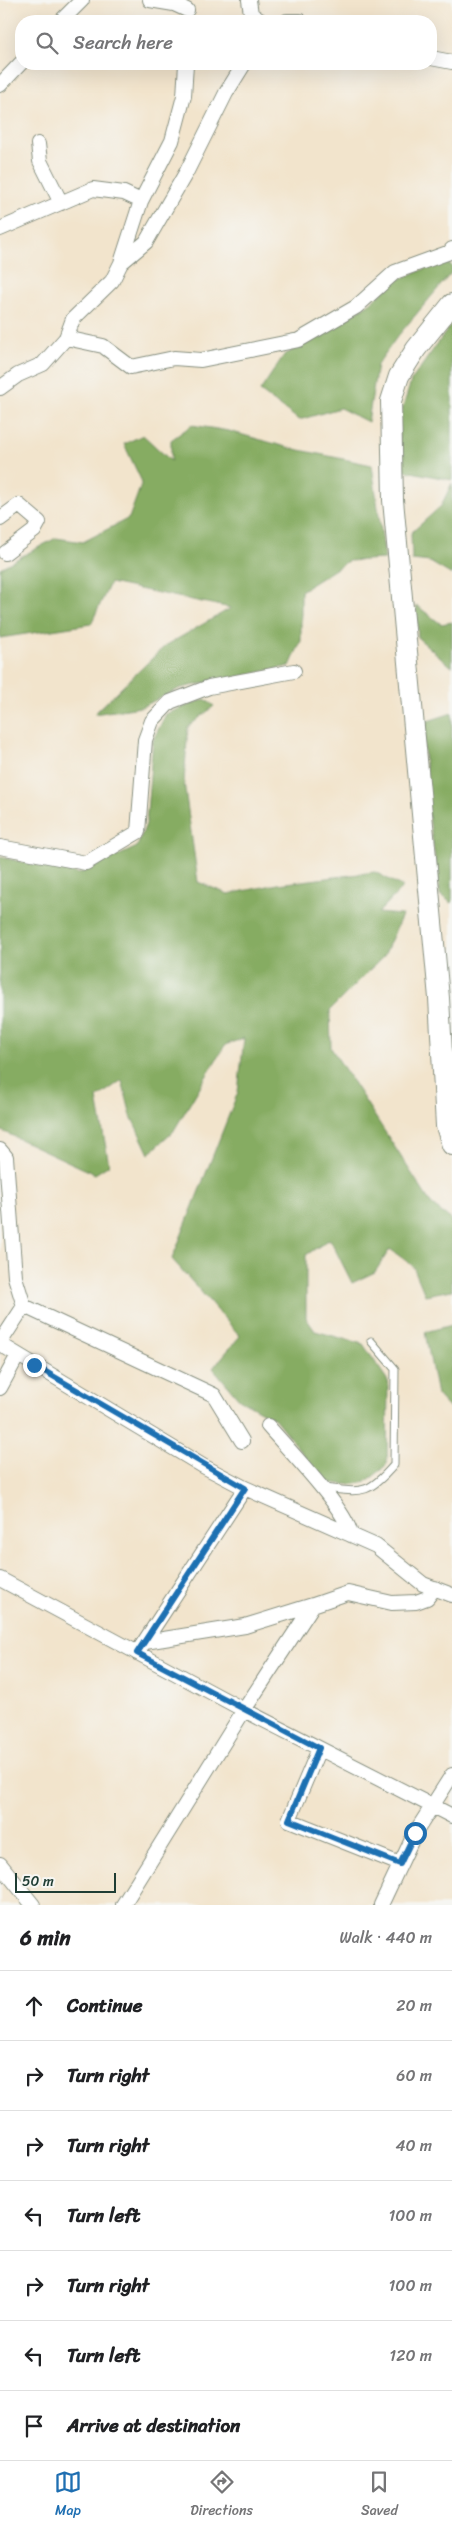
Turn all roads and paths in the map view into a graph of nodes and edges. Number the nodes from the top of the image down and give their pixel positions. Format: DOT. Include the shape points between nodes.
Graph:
graph roads {
  1 [pos="82,0"];
  2 [pos="150,0"];
  3 [pos="249,0"];
  4 [pos="174,2"];
  5 [pos="187,10"];
  6 [pos="67,15"];
  7 [pos="252,15"];
  8 [pos="437,59"];
  9 [pos="452,62"];
  10 [pos="15,69"];
  11 [pos="186,70"];
  12 [pos="240,70"];
  13 [pos="0,84"];
  14 [pos="38,144"];
  15 [pos="141,201"];
  16 [pos="61,203"];
  17 [pos="0,230"];
  18 [pos="452,249"];
  19 [pos="121,263"];
  20 [pos="452,304"];
  21 [pos="66,338"];
  22 [pos="0,388"];
  23 [pos="0,519"];
  24 [pos="5,553"];
  25 [pos="294,671"];
  26 [pos="0,847"];
  27 [pos="452,1145"];
  28 [pos="0,1150"];
  29 [pos="24,1306"];
  30 [pos="371,1341"];
  31 [pos="0,1344"];
  32 [pos="18,1355"];
  33 [pos="0,1388"];
  34 [pos="268,1426"];
  35 [pos="242,1441"];
  36 [pos="245,1488"];
  37 [pos="321,1488"];
  38 [pos="351,1535"];
  39 [pos="0,1579"];
  40 [pos="435,1588"];
  41 [pos="452,1595"];
  42 [pos="313,1606"];
  43 [pos="141,1647"];
  44 [pos="244,1710"];
  45 [pos="319,1748"];
  46 [pos="452,1775"];
  47 [pos="434,1807"];
  48 [pos="452,1816"];
  49 [pos="0,1864"];
  50 [pos="400,1864"];
  51 [pos="33,1905"];
  52 [pos="123,1905"];
  53 [pos="381,1905"];
  1 -- 6 [label="street"];
  2 -- 4 [label="street"];
  3 -- 7 [label="street"];
  4 -- 5 [label="street"];
  8 -- 9 [label="street"];
  10 -- 13 [label="street"];
  11 -- 15 [label="street" via="184,96 172,141"];
  12 -- 19 [label="street" via="146,242"];
  14 -- 16 [label="street" via="40,162"];
  15 -- 16 [label="street" via="124,193 93,189"];
  15 -- 19 [label="street"];
  16 -- 17 [label="street"];
  18 -- 21 [label="street" via="396,272 356,308 299,340 201,360 174,358 131,366 104,346"];
  19 -- 21 [label="street" via="112,280 73,319"];
  20 -- 27 [label="street" via="403,369 391,401 393,500 439,998 446,1126"];
  21 -- 22 [label="street" via="44,364 18,375"];
  23 -- 24 [label="street" via="19,505 39,522 34,531"];
  25 -- 26 [label="street" via="209,686 170,702 152,721 145,740 138,832 117,846 86,864"];
  28 -- 29 [label="street" via="6,1157 15,1277"];
  29 -- 31 [label="street"];
  29 -- 35 [label="street" via="214,1395"];
  30 -- 37 [label="lane" via="395,1369 394,1465 378,1484 360,1492"];
  31 -- 32 [label="street"];
  32 -- 33 [label="street"];
  32 -- 36 [label="street"];
  34 -- 37 [label="street"];
  36 -- 38 [label="street"];
  36 -- 43 [label="street"];
  37 -- 38 [label="street" via="349,1526"];
  38 -- 40 [label="street" via="376,1546 423,1584"];
  39 -- 43 [label="street"];
  40 -- 41 [label="street"];
  40 -- 42 [label="street" via="427,1598 416,1602 392,1603 348,1593"];
  42 -- 43 [label="street" via="245,1626"];
  42 -- 44 [label="street"];
  43 -- 44 [label="street"];
  44 -- 45 [label="street"];
  44 -- 52 [label="street"];
  45 -- 47 [label="street"];
  45 -- 50 [label="street" via="289,1820"];
  46 -- 47 [label="street"];
  47 -- 48 [label="street"];
  47 -- 50 [label="street" via="415,1833"];
  49 -- 51 [label="street"];
  50 -- 53 [label="street"];
}
